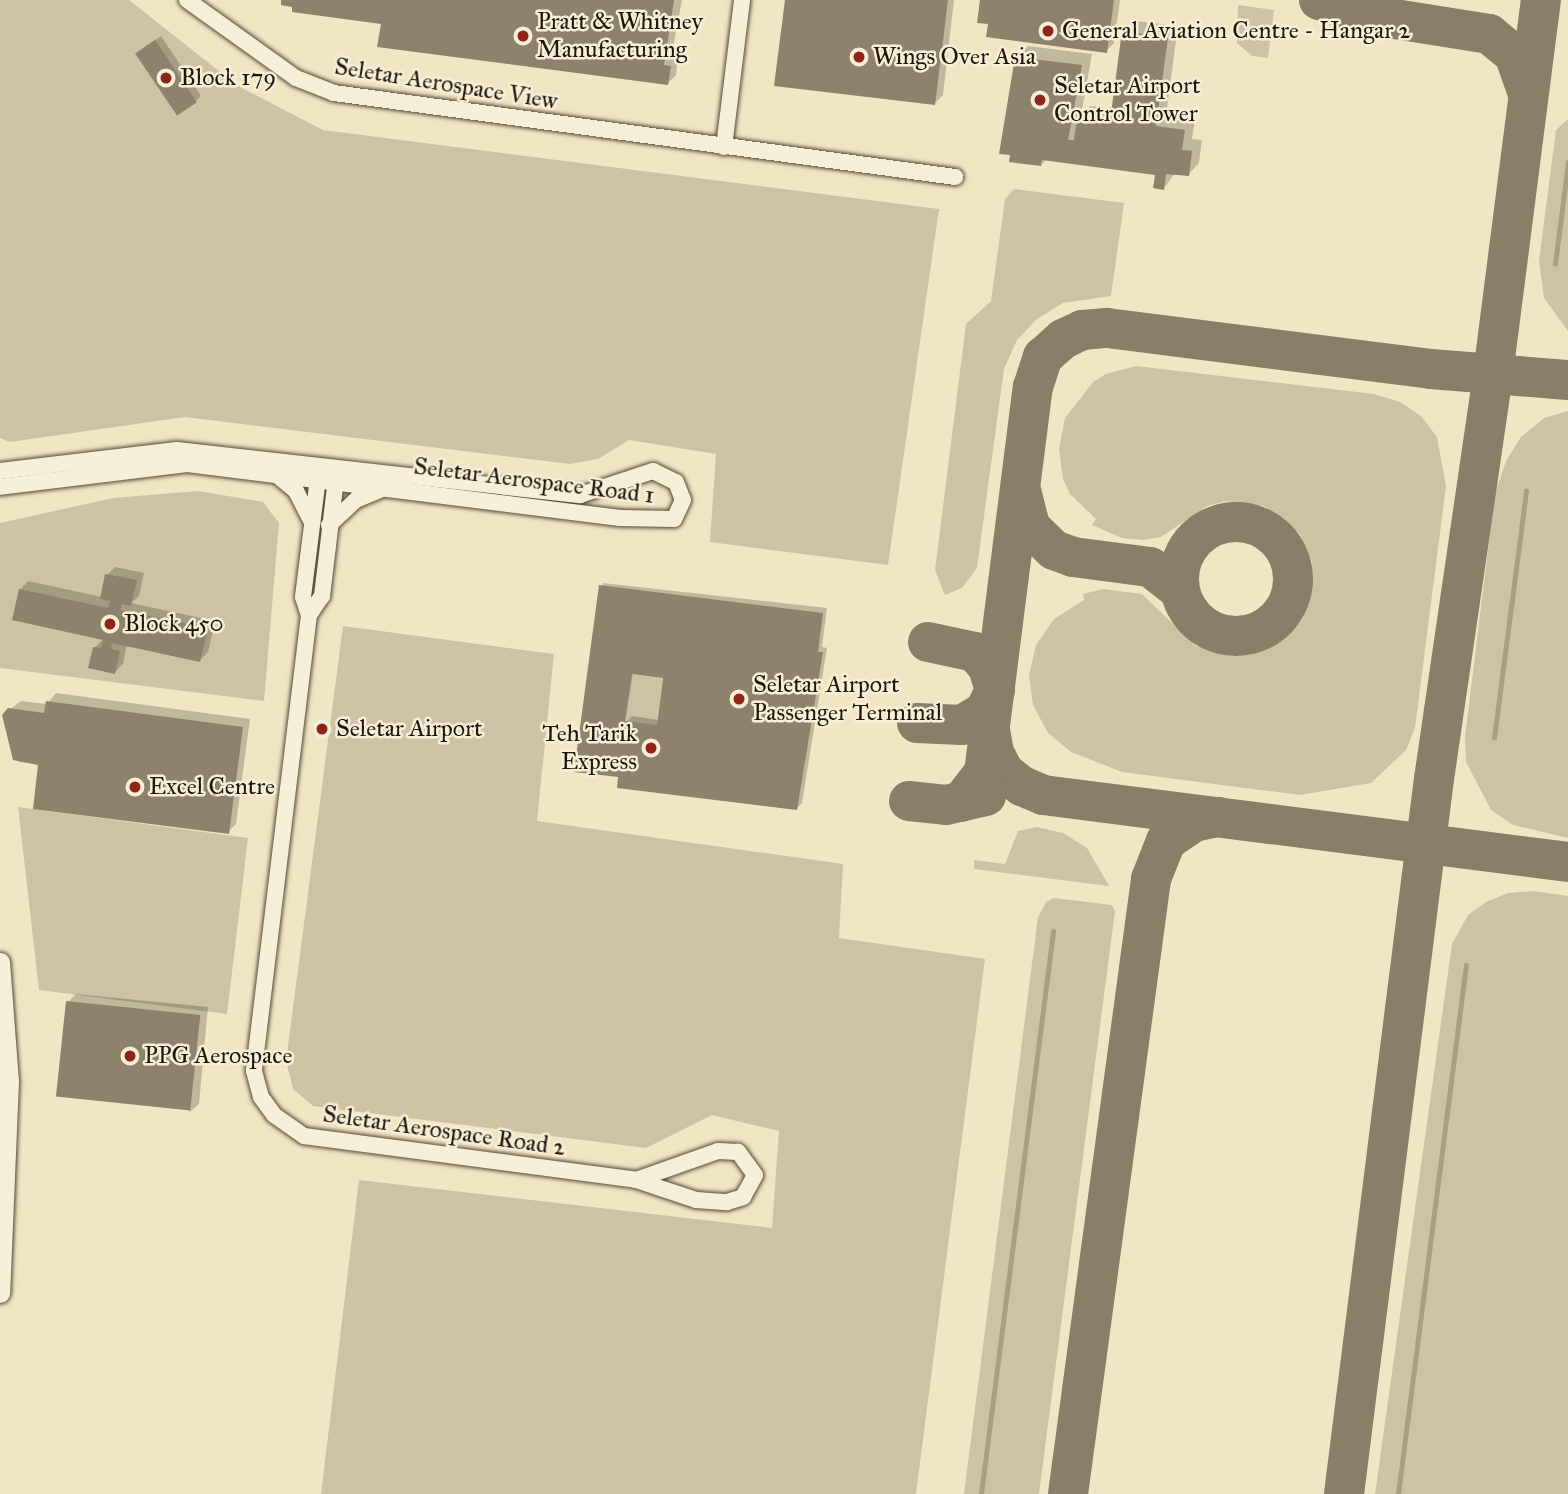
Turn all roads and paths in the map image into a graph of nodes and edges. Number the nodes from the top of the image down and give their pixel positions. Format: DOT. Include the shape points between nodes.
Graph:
graph roads {
  1 [pos="187,0"];
  2 [pos="742,0"];
  3 [pos="723,147"];
  4 [pos="955,177"];
  5 [pos="319,470"];
  6 [pos="0,471"];
  7 [pos="336,472"];
  8 [pos="275,473"];
  9 [pos="0,487"];
  10 [pos="388,487"];
  11 [pos="506,495"];
  12 [pos="312,524"];
  13 [pos="329,525"];
  14 [pos="309,615"];
  15 [pos="0,962"];
  16 [pos="636,1180"];
  17 [pos="0,1293"];
  1 -- 3 [label="street, Seletar Aerospace View" via="296,78 334,93"];
  2 -- 3 [label="street"];
  3 -- 4 [label="street, Seletar Aerospace View"];
  5 -- 6 [label="street, Seletar Aerospace Road 1" via="177,450"];
  5 -- 7 [label="street, Seletar Aerospace Road 1"];
  5 -- 8 [label="street, Seletar Aerospace Road 1"];
  5 -- 12 [label="street"];
  7 -- 10 [label="street, Seletar Aerospace Road 1"];
  7 -- 11 [label="street, Seletar Aerospace Road 1"];
  7 -- 13 [label="street"];
  8 -- 9 [label="street, Seletar Aerospace Road 1" via="187,464"];
  8 -- 12 [label="street" via="296,491"];
  10 -- 11 [label="street, Seletar Aerospace Road 1"];
  10 -- 13 [label="street" via="356,500"];
  11 -- 11 [label="street, Seletar Aerospace Road 1" via="580,495 653,471 676,482 683,500 674,519 662,520"];
  12 -- 14 [label="street" via="303,597"];
  13 -- 14 [label="street" via="322,596"];
  14 -- 16 [label="street, Seletar Aerospace Road 2" via="254,1070 261,1097 274,1115 304,1136"];
  15 -- 17 [label="street" via="9,1081"];
  16 -- 16 [label="street, Seletar Aerospace Road 2" via="718,1151 738,1152 749,1161 754,1175 743,1197 727,1202 696,1200"];
}
